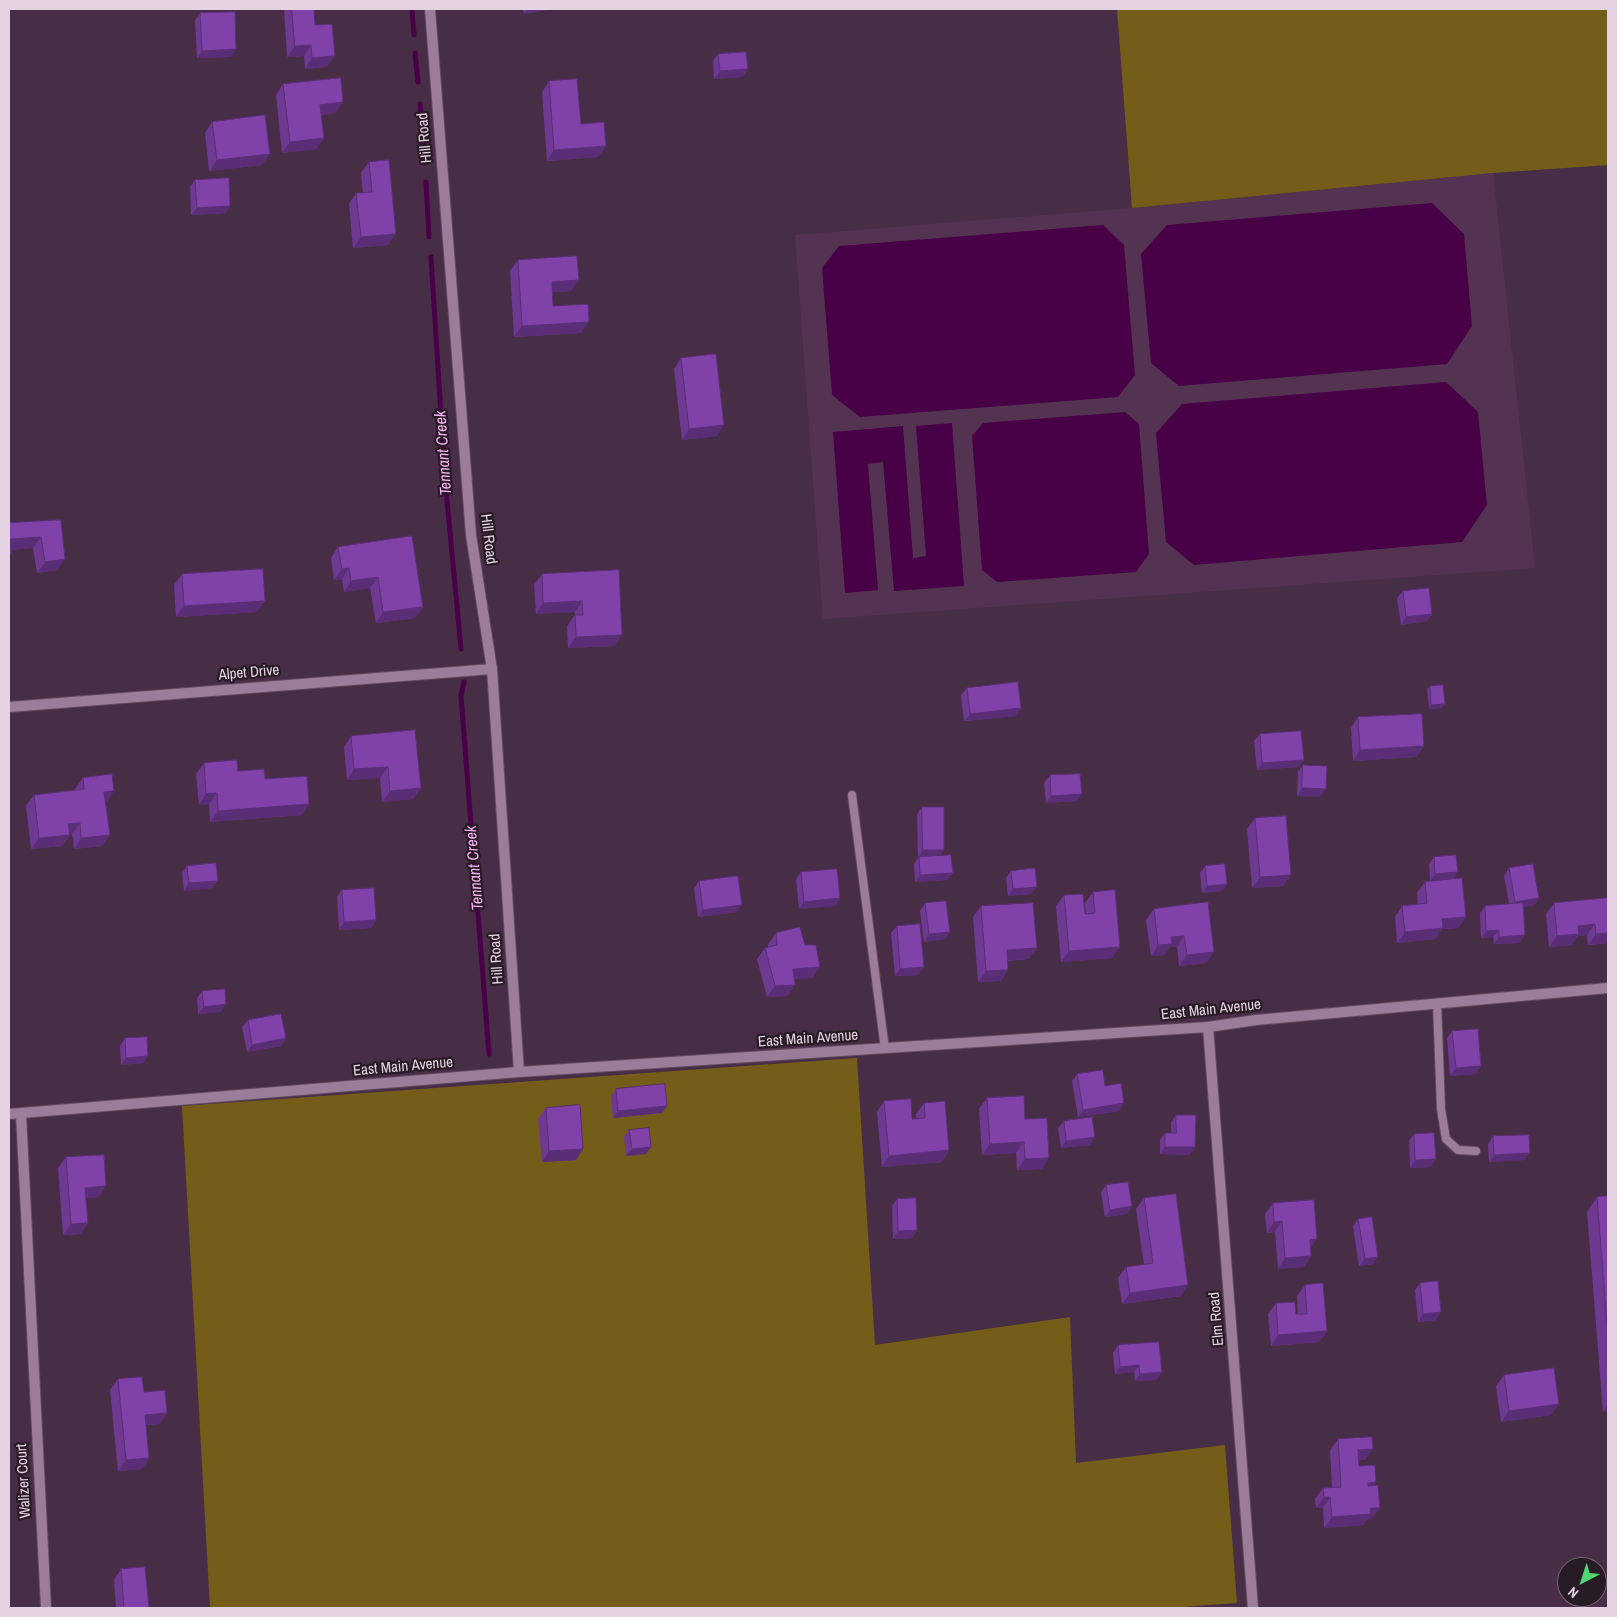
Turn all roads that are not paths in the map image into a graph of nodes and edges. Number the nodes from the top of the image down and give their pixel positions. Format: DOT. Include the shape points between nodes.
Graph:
graph roads {
  1 [pos="430,9"];
  2 [pos="492,669"];
  3 [pos="9,707"];
  4 [pos="852,795"];
  5 [pos="1608,988"];
  6 [pos="1437,1003"];
  7 [pos="1208,1027"];
  8 [pos="885,1049"];
  9 [pos="519,1072"];
  10 [pos="9,1114"];
  11 [pos="21,1114"];
  12 [pos="1476,1151"];
  13 [pos="46,1608"];
  14 [pos="1253,1608"];
  1 -- 2 [label="street, Hill Road" via="471,535"];
  2 -- 3 [label="street, Alpet Drive"];
  2 -- 9 [label="street, Hill Road"];
  4 -- 8 [label="lane"];
  5 -- 6 [label="street, East Main Avenue"];
  6 -- 7 [label="street, East Main Avenue"];
  6 -- 12 [label="lane" via="1441,1109 1446,1139 1458,1150"];
  7 -- 8 [label="street, East Main Avenue"];
  7 -- 14 [label="street, Elm Road"];
  8 -- 9 [label="street, East Main Avenue"];
  9 -- 11 [label="street, East Main Avenue"];
  10 -- 11 [label="street, East Main Avenue"];
  11 -- 13 [label="street, Walizer Court"];
}
